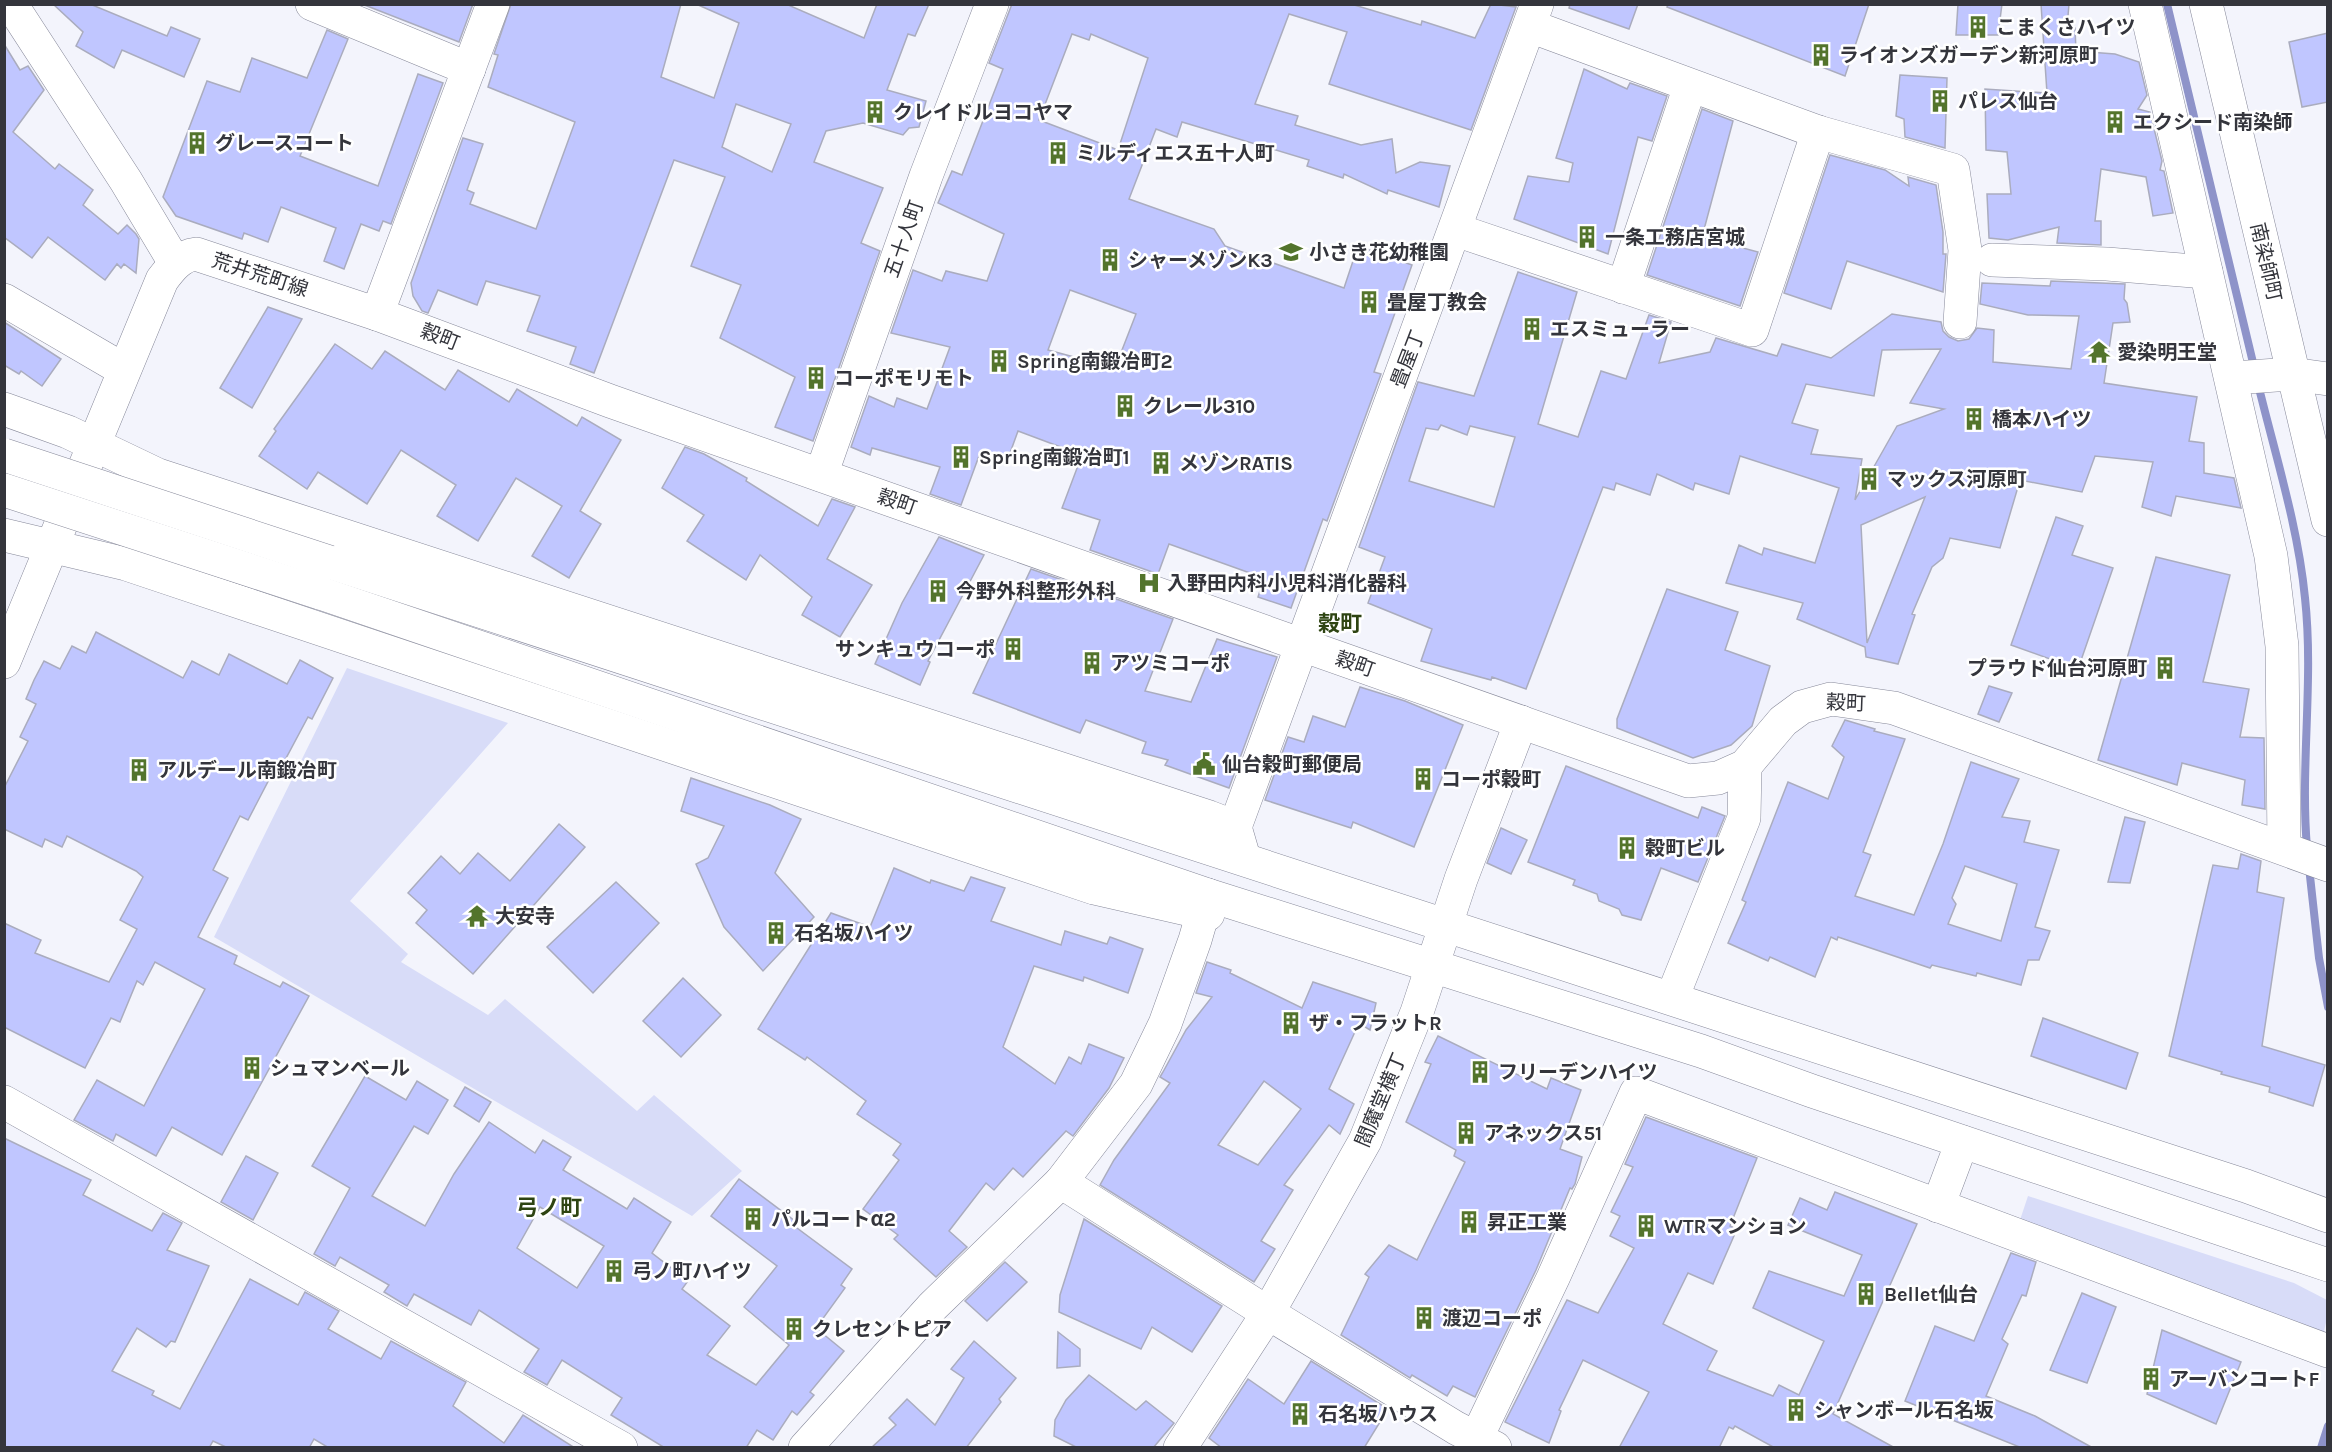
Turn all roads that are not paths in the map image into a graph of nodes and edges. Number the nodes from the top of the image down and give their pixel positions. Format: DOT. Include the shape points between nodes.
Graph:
graph roads {
  1 [pos="11,4"];
  2 [pos="312,4"];
  3 [pos="493,4"];
  4 [pos="992,4"];
  5 [pos="2145,4"];
  6 [pos="2206,4"];
  7 [pos="1534,15"];
  8 [pos="469,69"];
  9 [pos="1690,86"];
  10 [pos="1818,132"];
  11 [pos="1456,230"];
  12 [pos="1992,260"];
  13 [pos="175,263"];
  14 [pos="2206,272"];
  15 [pos="1623,286"];
  16 [pos="4,300"];
  17 [pos="377,314"];
  18 [pos="1960,322"];
  19 [pos="124,370"];
  20 [pos="2287,374"];
  21 [pos="2239,378"];
  22 [pos="2328,379"];
  23 [pos="4,409"];
  24 [pos="93,444"];
  25 [pos="4,455"];
  26 [pos="158,475"];
  27 [pos="821,476"];
  28 [pos="4,490"];
  29 [pos="2328,520"];
  30 [pos="4,535"];
  31 [pos="51,547"];
  32 [pos="126,564"];
  33 [pos="1303,645"];
  34 [pos="4,662"];
  35 [pos="1521,722"];
  36 [pos="1745,766"];
  37 [pos="1235,827"];
  38 [pos="2290,851"];
  39 [pos="1244,858"];
  40 [pos="2328,865"];
  41 [pos="1205,904"];
  42 [pos="1446,925"];
  43 [pos="1432,965"];
  44 [pos="1672,998"];
  45 [pos="4,1102"];
  46 [pos="1962,1142"];
  47 [pos="1061,1182"];
  48 [pos="1938,1206"];
  49 [pos="2328,1216"];
  50 [pos="2328,1265"];
  51 [pos="1269,1313"];
  52 [pos="2327,1351"];
  53 [pos="1486,1442"];
  54 [pos="621,1448"];
  55 [pos="805,1448"];
  56 [pos="1180,1448"];
  1 -- 13 [label="street"];
  2 -- 8 [label="street"];
  3 -- 8 [label="street"];
  4 -- 27 [label="street, 五十人町" via="926,177"];
  5 -- 14 [label="street"];
  6 -- 20 [label="street, 南染師町"];
  7 -- 9 [label="street"];
  7 -- 11 [label="street, 畳屋丁"];
  8 -- 17 [label="street"];
  9 -- 10 [label="street"];
  9 -- 15 [label="street"];
  10 -- 15 [label="street" via="1752,330"];
  10 -- 18 [label="street" via="1953,170 1965,250"];
  11 -- 15 [label="street"];
  11 -- 33 [label="street, 畳屋丁"];
  12 -- 14 [label="street"];
  13 -- 17 [label="street, 荒井荒町線" via="196,254"];
  13 -- 19 [label="street" via="162,280"];
  14 -- 21 [label="street"];
  16 -- 19 [label="street"];
  17 -- 27 [label="street, 穀町"];
  19 -- 24 [label="street"];
  20 -- 21 [label="street"];
  20 -- 22 [label="street"];
  20 -- 29 [label="street, 南染師町"];
  21 -- 38 [label="street" via="2271,556 2282,646"];
  23 -- 24 [label="street"];
  24 -- 26 [label="street"];
  24 -- 31 [label="street"];
  25 -- 39 [label="street, bridge"];
  26 -- 32 [label="street"];
  26 -- 37 [label="street"];
  27 -- 33 [label="street, 穀町"];
  28 -- 41 [label="street, bridge" via="320,593"];
  30 -- 31 [label="street"];
  31 -- 32 [label="street"];
  31 -- 34 [label="street"];
  32 -- 41 [label="street" via="1094,888"];
  33 -- 35 [label="street, 穀町"];
  33 -- 37 [label="street, 畳屋丁"];
  35 -- 36 [label="street, 穀町" via="1688,781 1718,778"];
  35 -- 42 [label="street, 閻魔堂横丁"];
  36 -- 38 [label="street, 穀町" via="1783,721 1802,707 1831,699 1858,701 1894,708"];
  36 -- 44 [label="street" via="1744,818"];
  37 -- 39 [label="street"];
  38 -- 40 [label="street, 穀町"];
  39 -- 42 [label="street"];
  41 -- 43 [label="street" via="1314,927"];
  41 -- 47 [label="street" via="1164,1024 1136,1084"];
  42 -- 43 [label="street, 閻魔堂横丁"];
  42 -- 44 [label="street"];
  43 -- 46 [label="street" via="1701,1051"];
  43 -- 51 [label="street, 閻魔堂横丁" via="1365,1141"];
  44 -- 49 [label="street"];
  45 -- 54 [label="street"];
  46 -- 48 [label="street"];
  46 -- 50 [label="street"];
  47 -- 51 [label="street"];
  47 -- 55 [label="street" via="933,1306"];
  48 -- 52 [label="street"];
  48 -- 53 [label="street" via="1636,1093 1553,1278"];
  51 -- 53 [label="street" via="1456,1428"];
  51 -- 56 [label="street, 閻魔堂横丁"];
}
